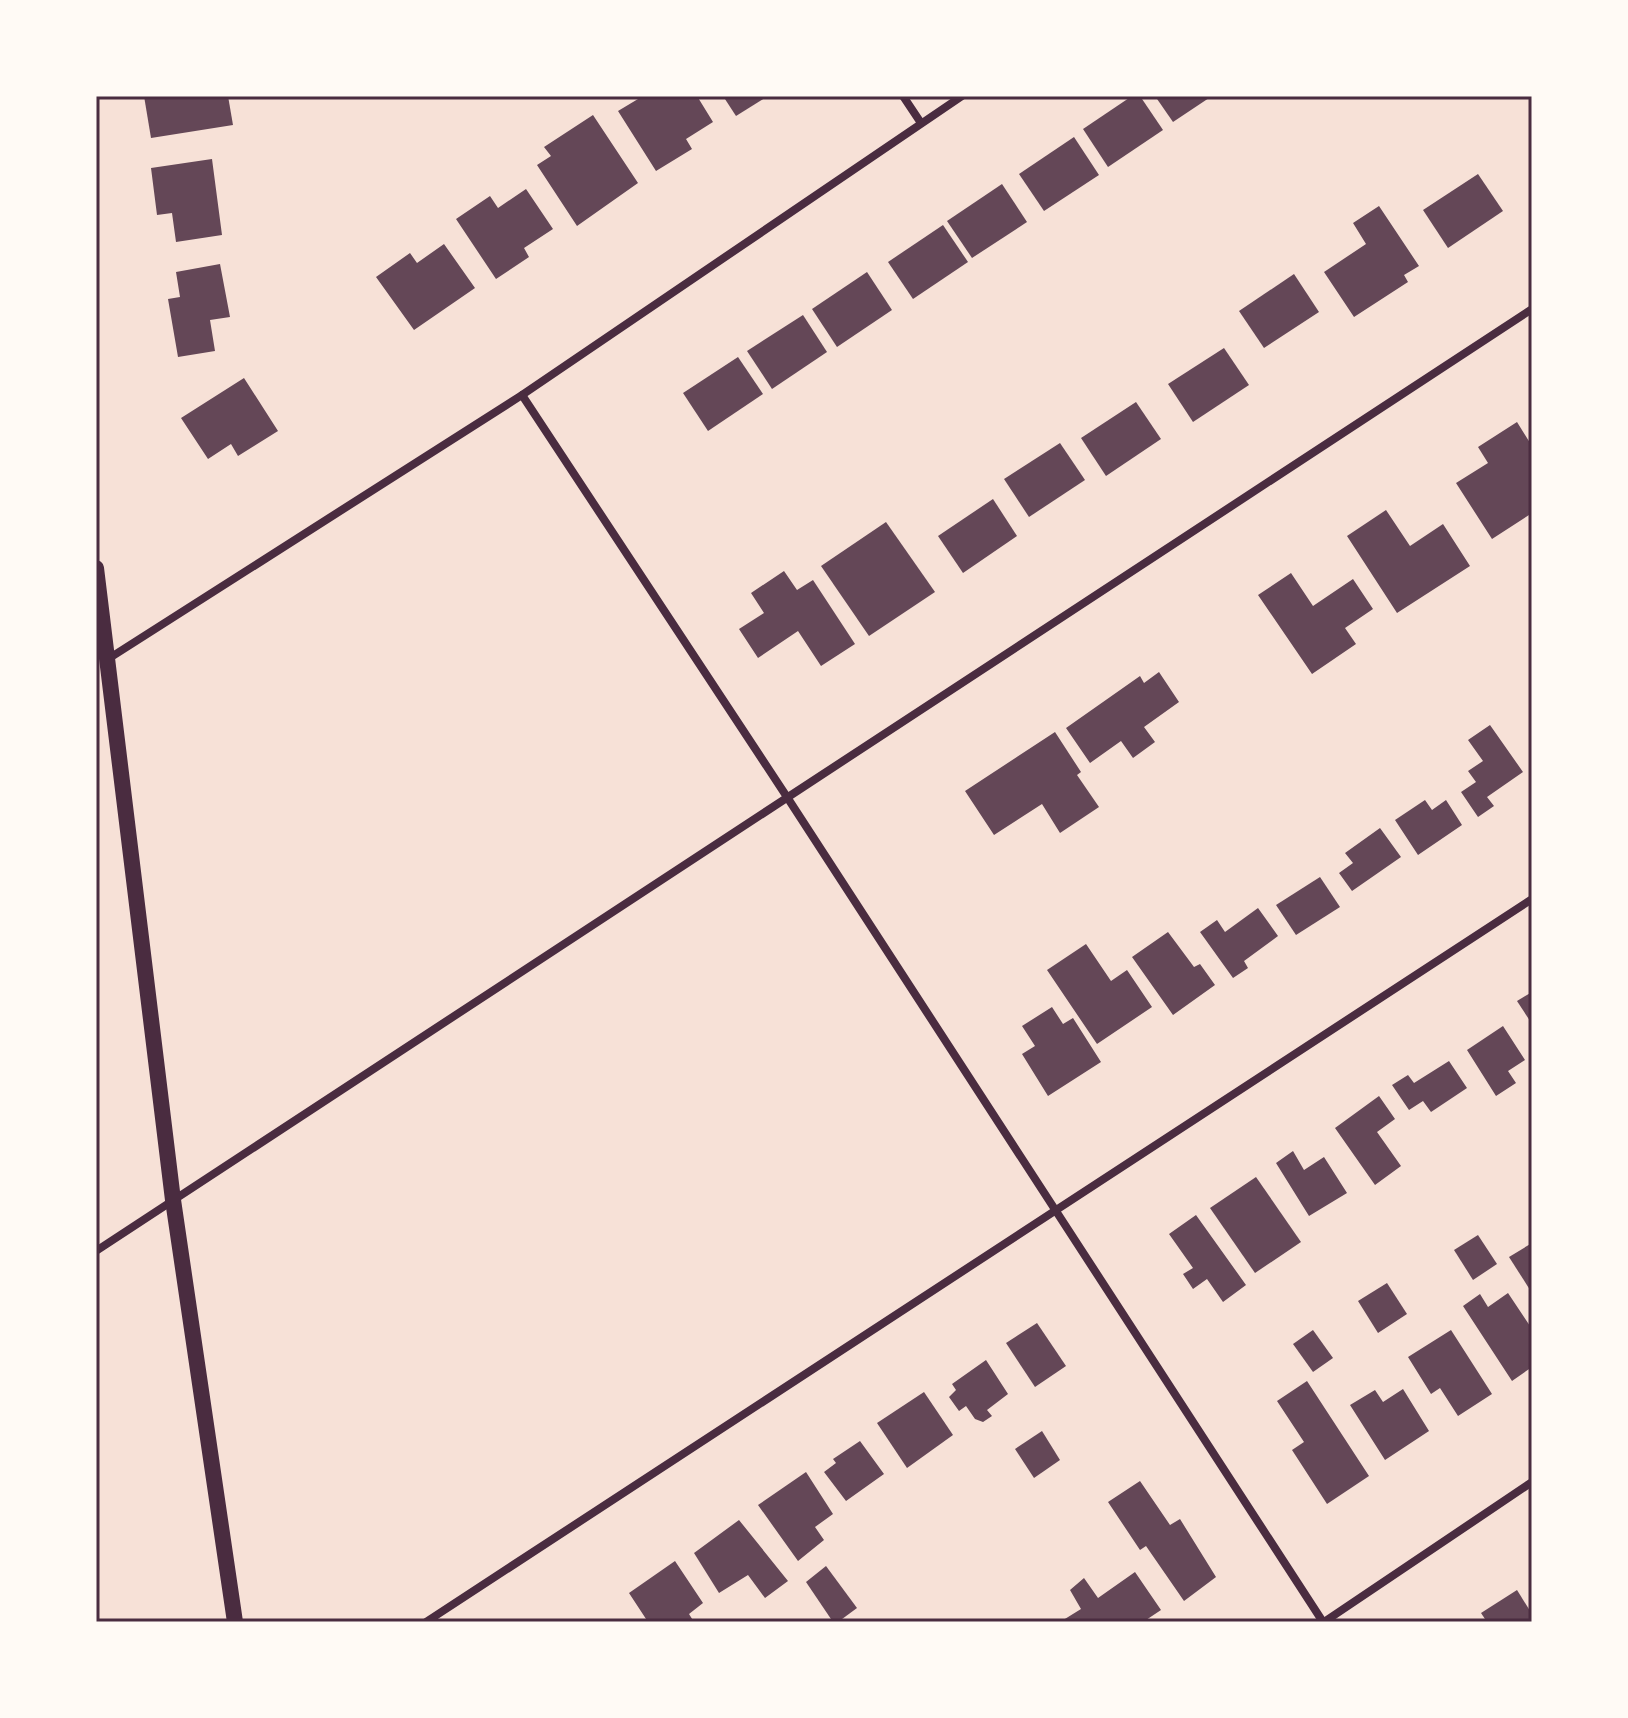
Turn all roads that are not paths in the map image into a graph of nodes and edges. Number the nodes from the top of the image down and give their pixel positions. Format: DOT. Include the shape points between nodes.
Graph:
graph roads {
  1 [pos="903,96"];
  2 [pos="962,96"];
  3 [pos="921,123"];
  4 [pos="1532,309"];
  5 [pos="522,395"];
  6 [pos="96,568"];
  7 [pos="108,659"];
  8 [pos="787,797"];
  9 [pos="1532,899"];
  10 [pos="173,1200"];
  11 [pos="1054,1210"];
  12 [pos="96,1251"];
  13 [pos="1532,1482"];
  14 [pos="235,1622"];
  15 [pos="426,1622"];
  16 [pos="1323,1622"];
  1 -- 3 [label="street"];
  2 -- 3 [label="street"];
  3 -- 5 [label="street"];
  4 -- 8 [label="street"];
  5 -- 7 [label="street"];
  5 -- 8 [label="street"];
  6 -- 7 [label="main road"];
  7 -- 10 [label="main road"];
  8 -- 10 [label="street"];
  8 -- 11 [label="street"];
  9 -- 11 [label="street"];
  10 -- 12 [label="street"];
  10 -- 14 [label="main road"];
  11 -- 15 [label="street"];
  11 -- 16 [label="street"];
  13 -- 16 [label="street"];
}
